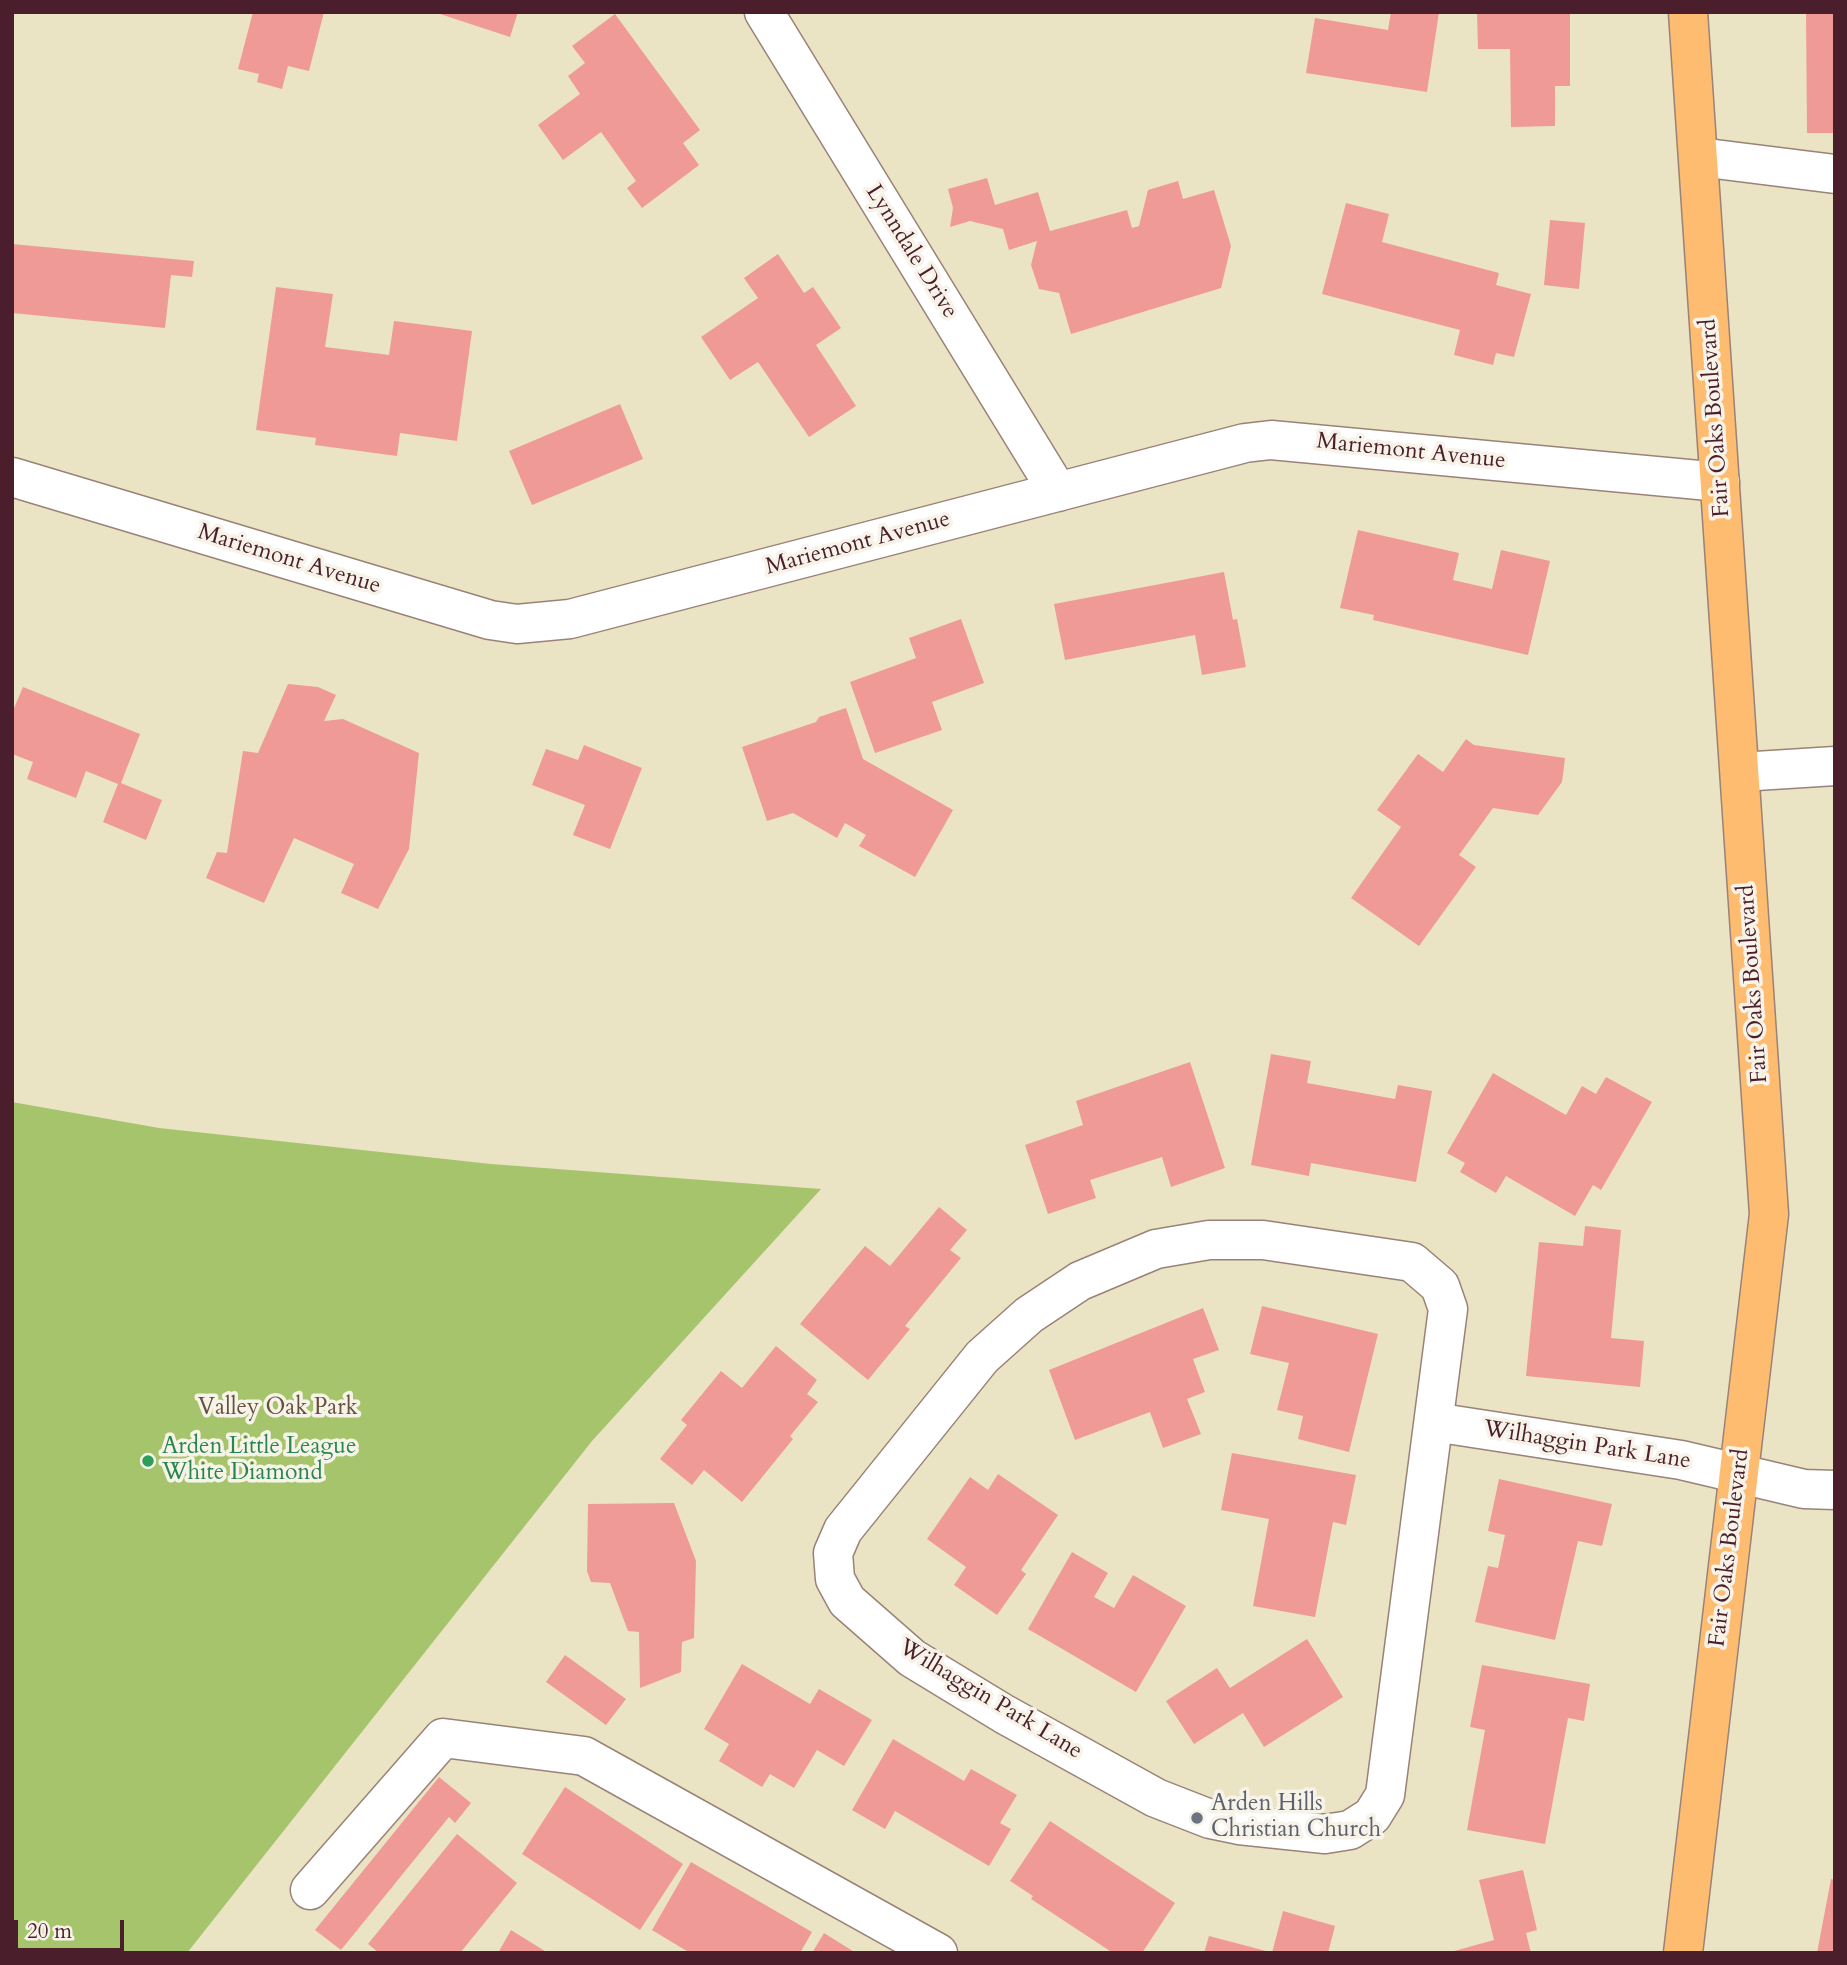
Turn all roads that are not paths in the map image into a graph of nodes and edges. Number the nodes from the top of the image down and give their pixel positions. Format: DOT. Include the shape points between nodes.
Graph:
graph roads {
  1 [pos="764,12"];
  2 [pos="1688,12"];
  3 [pos="1699,158"];
  4 [pos="1835,174"];
  5 [pos="12,477"];
  6 [pos="1720,482"];
  7 [pos="1058,492"];
  8 [pos="1835,766"];
  9 [pos="1740,772"];
  10 [pos="1434,1422"];
  11 [pos="1739,1474"];
  12 [pos="1835,1490"];
  13 [pos="310,1890"];
  14 [pos="938,1953"];
  15 [pos="1683,1953"];
  1 -- 7 [label="street, Lynndale Drive"];
  2 -- 3 [label="main road, Fair Oaks Boulevard"];
  3 -- 4 [label="street"];
  3 -- 6 [label="main road, Fair Oaks Boulevard"];
  5 -- 7 [label="street, Mariemont Avenue" via="490,620 517,624 570,619"];
  6 -- 7 [label="street, Mariemont Avenue" via="1270,440"];
  6 -- 9 [label="main road, Fair Oaks Boulevard"];
  8 -- 9 [label="street"];
  9 -- 11 [label="main road, Fair Oaks Boulevard" via="1769,1214"];
  10 -- 10 [label="street, Wilhaggin Park Lane" via="1448,1309 1440,1286 1412,1262 1263,1240 1209,1240 1156,1249 1080,1281 1029,1315 982,1357 843,1530 833,1553 835,1579 847,1601 912,1658 1156,1798 1238,1825 1325,1834 1350,1830 1372,1816 1385,1795"];
  10 -- 11 [label="street, Wilhaggin Park Lane" via="1681,1460"];
  11 -- 12 [label="street, Wilhaggin Park Lane" via="1804,1489"];
  11 -- 15 [label="main road, Fair Oaks Boulevard"];
  13 -- 14 [label="street" via="443,1738 584,1756"];
}
